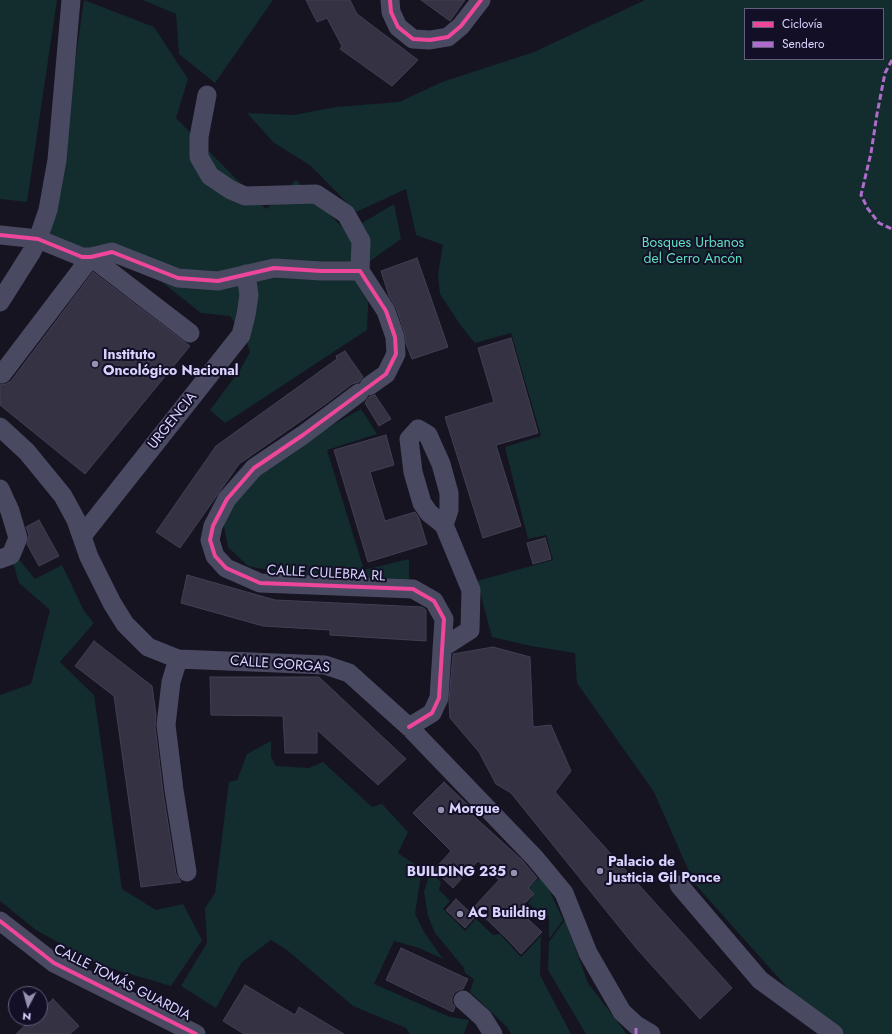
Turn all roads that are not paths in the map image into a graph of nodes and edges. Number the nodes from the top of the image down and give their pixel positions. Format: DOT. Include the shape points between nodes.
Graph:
graph roads {
  1 [pos="71,0"];
  2 [pos="390,0"];
  3 [pos="481,0"];
  4 [pos="208,95"];
  5 [pos="0,235"];
  6 [pos="38,239"];
  7 [pos="91,257"];
  8 [pos="360,271"];
  9 [pos="246,274"];
  10 [pos="0,302"];
  11 [pos="190,333"];
  12 [pos="2,374"];
  13 [pos="0,427"];
  14 [pos="0,489"];
  15 [pos="444,525"];
  16 [pos="82,536"];
  17 [pos="0,559"];
  18 [pos="442,648"];
  19 [pos="178,659"];
  20 [pos="409,728"];
  21 [pos="187,872"];
  22 [pos="679,885"];
  23 [pos="0,921"];
  24 [pos="464,1000"];
  25 [pos="641,1031"];
  26 [pos="196,1034"];
  27 [pos="493,1034"];
  28 [pos="834,1034"];
  1 -- 6 [label="street" via="57,160 48,210"];
  2 -- 3 [label="street" via="390,12 398,27 413,38 430,40 448,37"];
  4 -- 8 [label="street" via="199,137 199,157 210,176 245,196 316,194 346,214 361,241"];
  5 -- 6 [label="street"];
  6 -- 7 [label="street" via="82,257"];
  6 -- 10 [label="street"];
  7 -- 9 [label="street" via="112,252 178,278 218,281"];
  7 -- 11 [label="street"];
  7 -- 12 [label="street"];
  8 -- 9 [label="street" via="274,268"];
  8 -- 18 [label="street, CALLE CULEBRA RL" via="386,311 395,337 396,354 386,374 254,468 231,493 220,510 210,540 215,556 226,568 260,583 413,589 434,601 444,619"];
  9 -- 16 [label="street, URGENCIA" via="249,295 241,335"];
  13 -- 16 [label="street, CALLE GORGAS" via="27,452 63,496"];
  14 -- 17 [label="street" via="18,538 11,555"];
  15 -- 18 [label="street" via="472,590 470,630"];
  16 -- 19 [label="street, CALLE GORGAS" via="89,557 125,624 148,647"];
  18 -- 20 [label="street, CALLE CULEBRA RL" via="439,698 432,713"];
  19 -- 20 [label="street, CALLE GORGAS" via="325,665 349,673"];
  19 -- 21 [label="street" via="171,682 166,725"];
  20 -- 25 [label="street, CALLE GORGAS" via="526,849 564,893 588,953 622,1012"];
  22 -- 28 [label="street" via="760,980"];
  23 -- 26 [label="street, CALLE TOMÁS GUARDIA" via="54,963"];
  24 -- 27 [label="street" via="483,1018"];
}
